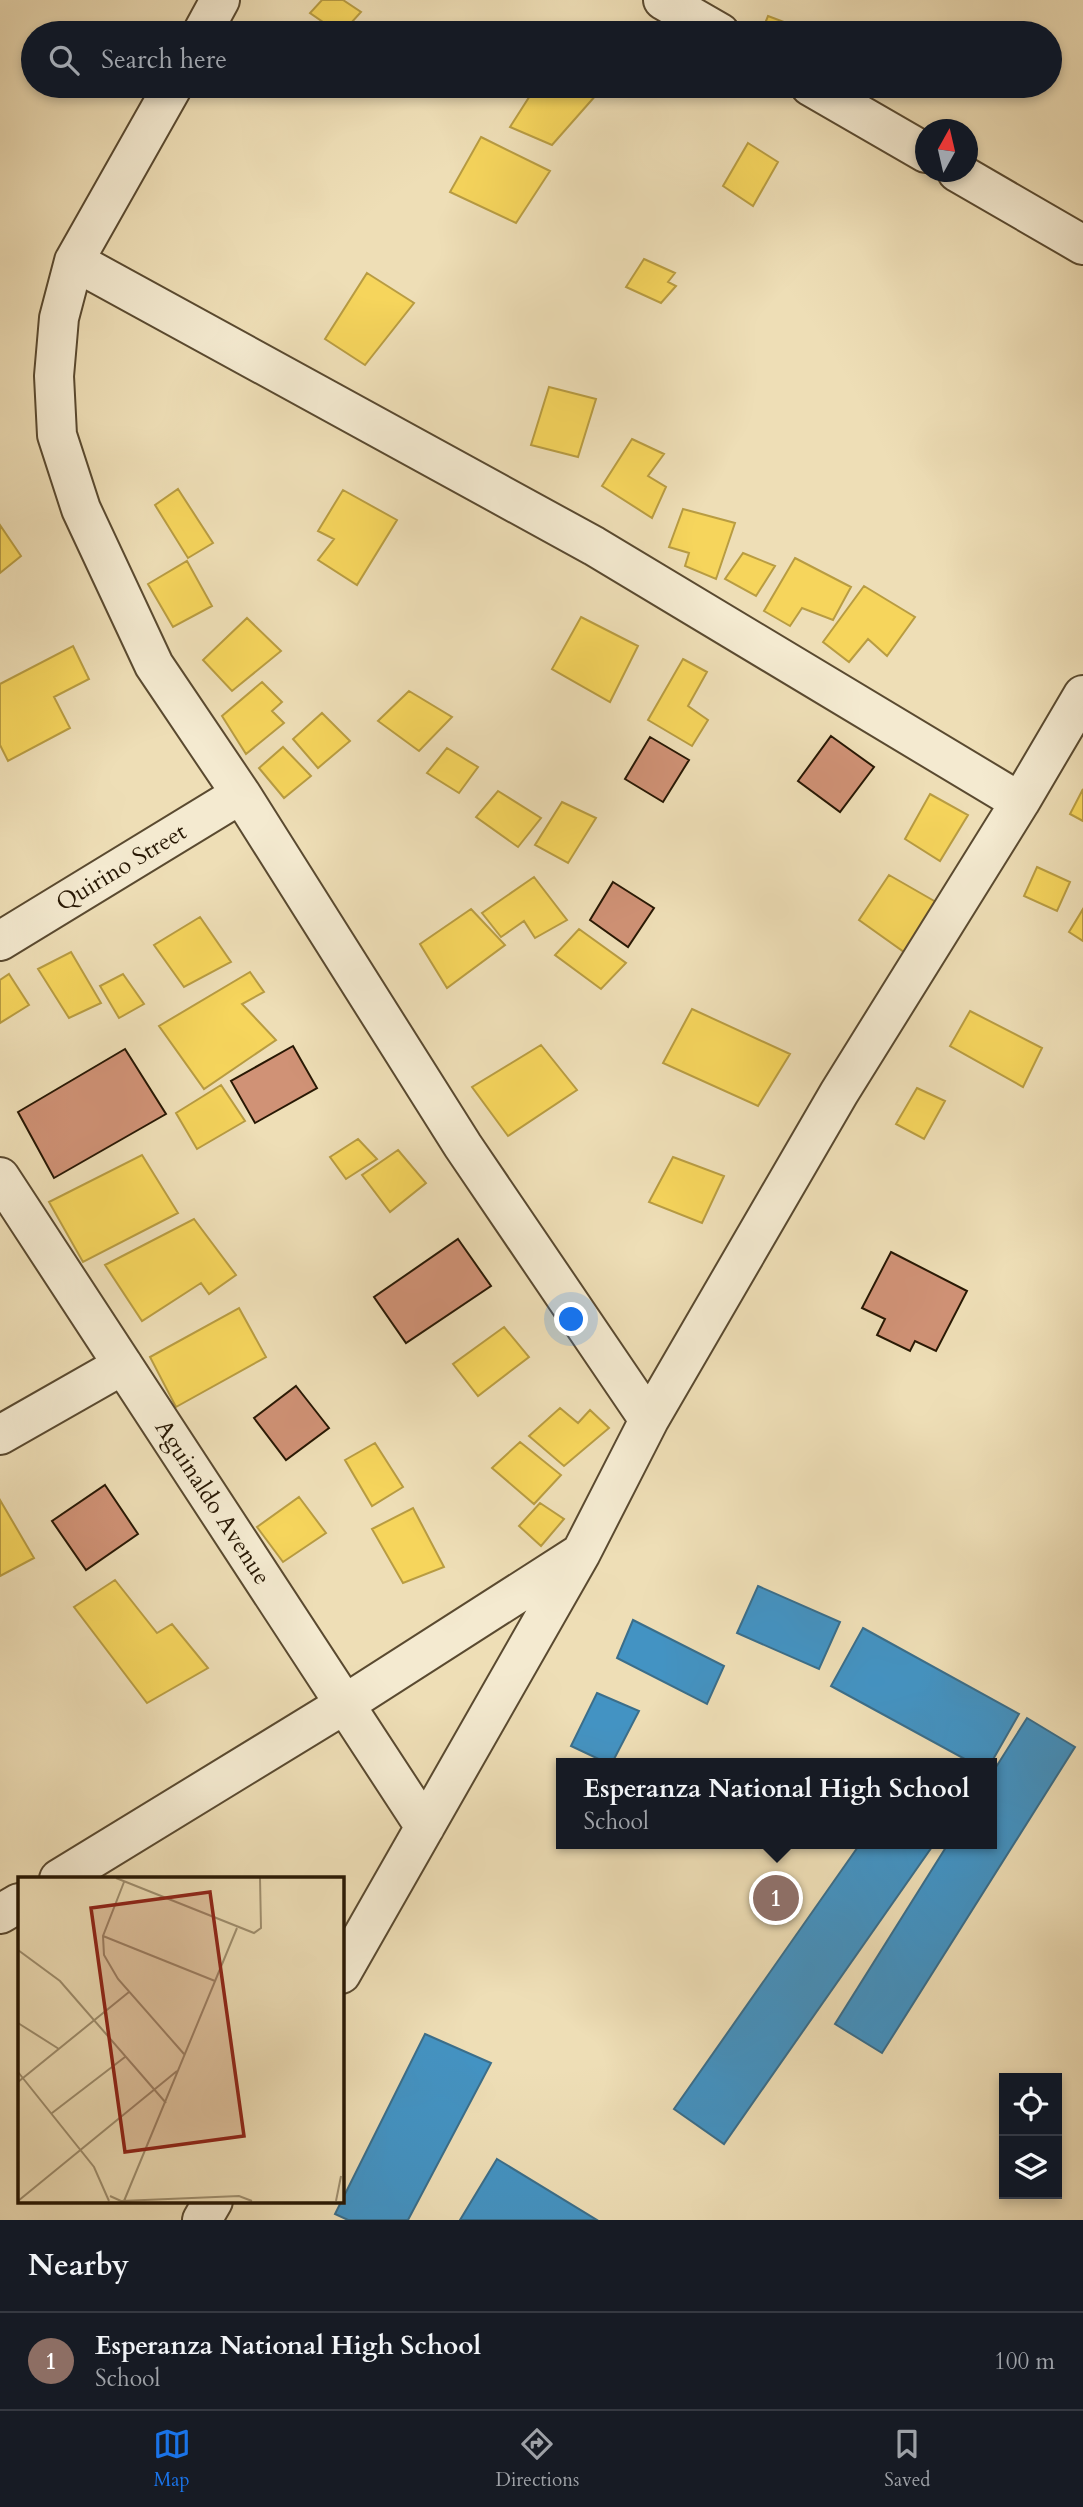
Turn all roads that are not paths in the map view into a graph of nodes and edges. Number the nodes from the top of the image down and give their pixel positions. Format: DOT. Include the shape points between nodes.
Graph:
graph roads {
  1 [pos="220,0"];
  2 [pos="663,0"];
  3 [pos="209,21"];
  4 [pos="699,21"];
  5 [pos="166,98"];
  6 [pos="831,98"];
  7 [pos="915,147"];
  8 [pos="974,182"];
  9 [pos="1083,245"];
  10 [pos="74,261"];
  11 [pos="1083,695"];
  12 [pos="241,794"];
  13 [pos="1020,802"];
  14 [pos="0,941"];
  15 [pos="0,1177"];
  16 [pos="123,1365"];
  17 [pos="649,1420"];
  18 [pos="0,1435"];
  19 [pos="581,1553"];
  20 [pos="345,1704"];
  21 [pos="425,1827"];
  22 [pos="62,1877"];
  23 [pos="18,1904"];
  24 [pos="0,1914"];
  25 [pos="343,1970"];
  26 [pos="212,2202"];
  27 [pos="202,2220"];
  1 -- 3 [label="street"];
  2 -- 4 [label="street"];
  5 -- 10 [label="street"];
  6 -- 7 [label="street"];
  8 -- 9 [label="street"];
  10 -- 12 [label="street" via="59,318 54,376 57,435 81,509 154,665"];
  10 -- 13 [label="street" via="594,546"];
  11 -- 13 [label="street"];
  12 -- 14 [label="street, Quirino Street"];
  12 -- 17 [label="street" via="463,1146"];
  13 -- 17 [label="street" via="839,1093"];
  15 -- 16 [label="street, Aguinaldo Avenue"];
  16 -- 18 [label="street"];
  16 -- 20 [label="street, Aguinaldo Avenue"];
  17 -- 19 [label="street"];
  19 -- 20 [label="street"];
  19 -- 21 [label="street"];
  20 -- 21 [label="street, Aguinaldo Avenue"];
  20 -- 22 [label="street"];
  21 -- 25 [label="street"];
  23 -- 24 [label="street"];
  26 -- 27 [label="street"];
}
